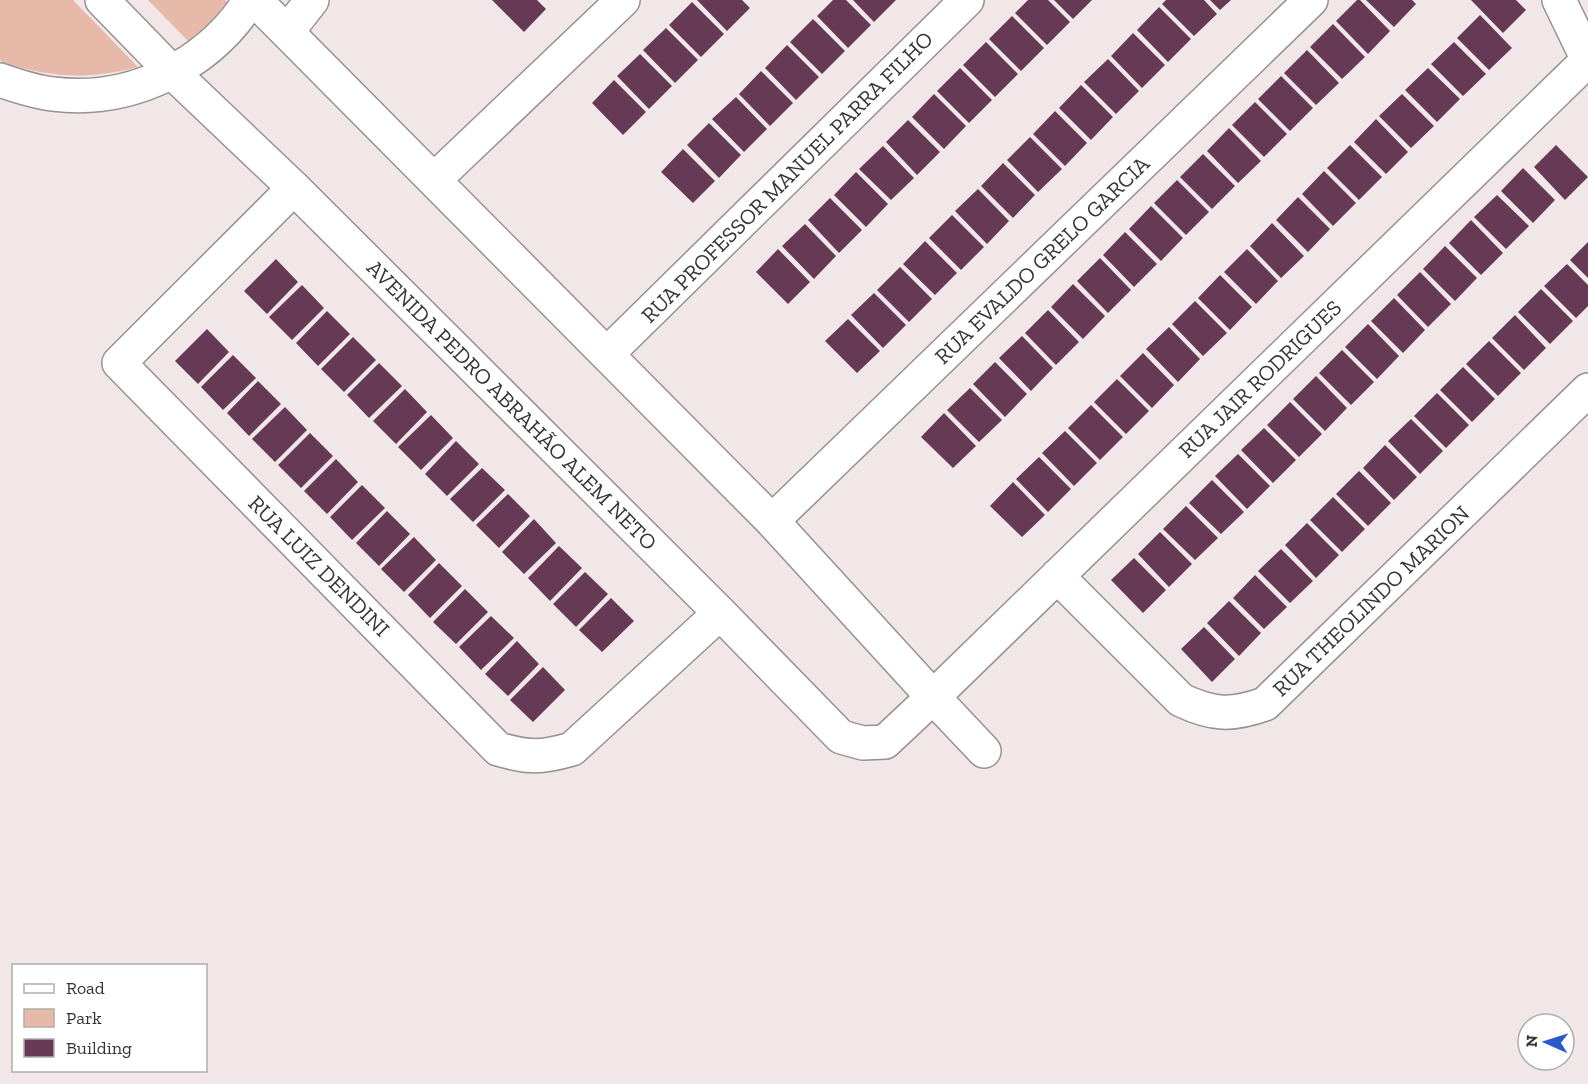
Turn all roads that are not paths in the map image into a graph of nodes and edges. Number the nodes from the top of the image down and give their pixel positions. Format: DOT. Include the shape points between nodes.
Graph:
graph roads {
  1 [pos="102,0"];
  2 [pos="250,0"];
  3 [pos="255,0"];
  4 [pos="312,0"];
  5 [pos="623,0"];
  6 [pos="967,0"];
  7 [pos="1311,0"];
  8 [pos="1559,0"];
  9 [pos="287,32"];
  10 [pos="1588,60"];
  11 [pos="173,73"];
  12 [pos="0,80"];
  13 [pos="434,180"];
  14 [pos="294,188"];
  15 [pos="607,354"];
  16 [pos="1588,390"];
  17 [pos="772,521"];
  18 [pos="1057,576"];
  19 [pos="720,613"];
  20 [pos="933,698"];
  21 [pos="984,751"];
  1 -- 11 [label="street, AVENIDA PEDRO ABRAHÃO ALEM NETO"];
  2 -- 11 [label="street" via="222,36"];
  3 -- 9 [label="street"];
  4 -- 9 [label="street"];
  5 -- 13 [label="street"];
  6 -- 15 [label="street, RUA PROFESSOR MANUEL PARRA FILHO"];
  7 -- 17 [label="street, RUA EVALDO GRELO GARCIA"];
  8 -- 10 [label="street"];
  9 -- 13 [label="street"];
  10 -- 18 [label="street, RUA JAIR RODRIGUES"];
  11 -- 12 [label="street" via="125,90 85,96 24,89"];
  11 -- 14 [label="street, AVENIDA PEDRO ABRAHÃO ALEM NETO"];
  13 -- 15 [label="street"];
  14 -- 19 [label="street, AVENIDA PEDRO ABRAHÃO ALEM NETO"];
  14 -- 19 [label="street, RUA LUIZ DENDINI" via="119,363 498,749 522,756 548,756 572,749"];
  15 -- 17 [label="street"];
  16 -- 18 [label="street, RUA THEOLINDO MARION" via="1265,704 1244,712 1222,714 1201,710 1181,700"];
  17 -- 20 [label="street"];
  18 -- 20 [label="street, RUA JAIR RODRIGUES"];
  19 -- 20 [label="street, AVENIDA PEDRO ABRAHÃO ALEM NETO" via="841,737 863,743 885,742"];
  20 -- 21 [label="street"];
}
